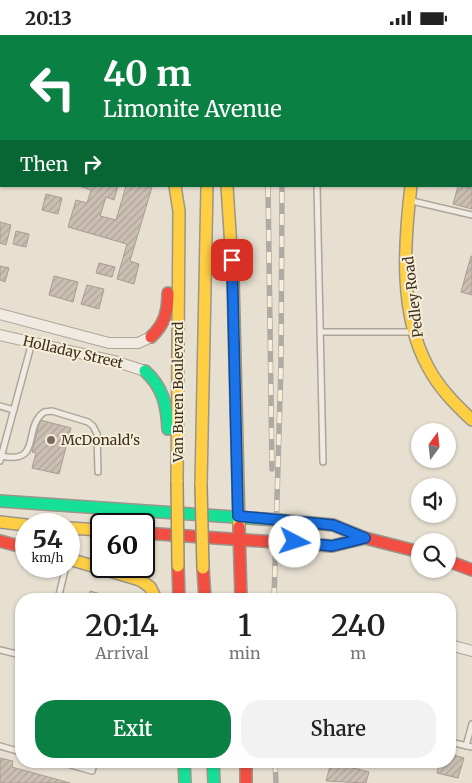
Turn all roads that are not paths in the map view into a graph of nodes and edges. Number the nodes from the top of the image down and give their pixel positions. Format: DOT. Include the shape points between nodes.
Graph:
graph roads {
  1 [pos="175,187"];
  2 [pos="207,187"];
  3 [pos="227,187"];
  4 [pos="317,187"];
  5 [pos="411,187"];
  6 [pos="409,201"];
  7 [pos="472,215"];
  8 [pos="0,314"];
  9 [pos="320,332"];
  10 [pos="414,332"];
  11 [pos="0,335"];
  12 [pos="151,337"];
  13 [pos="32,342"];
  14 [pos="145,371"];
  15 [pos="0,407"];
  16 [pos="14,410"];
  17 [pos="472,421"];
  18 [pos="1,459"];
  19 [pos="323,462"];
  20 [pos="98,472"];
  21 [pos="178,482"];
  22 [pos="0,501"];
  23 [pos="238,516"];
  24 [pos="0,522"];
  25 [pos="15,524"];
  26 [pos="155,534"];
  27 [pos="238,538"];
  28 [pos="365,538"];
  29 [pos="0,541"];
  30 [pos="15,545"];
  31 [pos="411,550"];
  32 [pos="80,562"];
  33 [pos="456,564"];
  34 [pos="472,570"];
  35 [pos="63,578"];
  36 [pos="59,593"];
  37 [pos="153,593"];
  38 [pos="179,593"];
  39 [pos="204,593"];
  40 [pos="241,593"];
  41 [pos="456,647"];
  42 [pos="0,650"];
  43 [pos="472,651"];
  44 [pos="15,654"];
  45 [pos="472,724"];
  46 [pos="456,744"];
  47 [pos="0,747"];
  48 [pos="469,747"];
  49 [pos="15,750"];
  50 [pos="82,768"];
  51 [pos="93,768"];
  52 [pos="184,768"];
  53 [pos="213,768"];
  54 [pos="246,768"];
  55 [pos="185,783"];
  56 [pos="214,783"];
  57 [pos="246,783"];
  1 -- 12 [label="main road" via="168,211 168,315"];
  1 -- 21 [label="main road, Van Buren Boulevard" via="179,211"];
  2 -- 39 [label="main road, Van Buren Boulevard, bridge" via="201,485"];
  3 -- 23 [label="main road" via="233,279"];
  4 -- 9 [label="lane"];
  5 -- 6 [label="main road, Pedley Road"];
  6 -- 7 [label="lane"];
  6 -- 10 [label="main road, Pedley Road" via="408,276"];
  8 -- 12 [label="street, Holladay Street" via="109,343 138,343"];
  9 -- 10 [label="lane"];
  9 -- 19 [label="lane"];
  10 -- 17 [label="main road, Pedley Road" via="437,383"];
  11 -- 13 [label="street, Holladay Street"];
  13 -- 14 [label="street, Holladay Street"];
  13 -- 16 [label="lane"];
  14 -- 21 [label="main road" via="162,387 168,412 168,458"];
  15 -- 16 [label="lane"];
  16 -- 18 [label="lane"];
  18 -- 20 [label="lane" via="21,458 28,451 38,418 44,412 52,411 93,426 97,434"];
  21 -- 38 [label="main road, Van Buren Boulevard, bridge"];
  22 -- 23 [label="main road"];
  23 -- 27 [label="main road"];
  23 -- 28 [label="main road" via="333,525"];
  24 -- 25 [label="main road"];
  26 -- 27 [label="main road"];
  27 -- 28 [label="main road" via="332,546"];
  27 -- 40 [label="main road"];
  28 -- 31 [label="main road"];
  29 -- 30 [label="main road"];
  32 -- 37 [label="main road" via="140,580"];
  33 -- 34 [label="main road"];
  35 -- 36 [label="lane"];
  41 -- 43 [label="street"];
  42 -- 44 [label="lane"];
  45 -- 48 [label="lane"];
  46 -- 48 [label="lane"];
  47 -- 49 [label="lane"];
  50 -- 51 [label="lane" via="92,771"];
  52 -- 55 [label="main road"];
  53 -- 56 [label="main road"];
  54 -- 57 [label="main road"];
}
